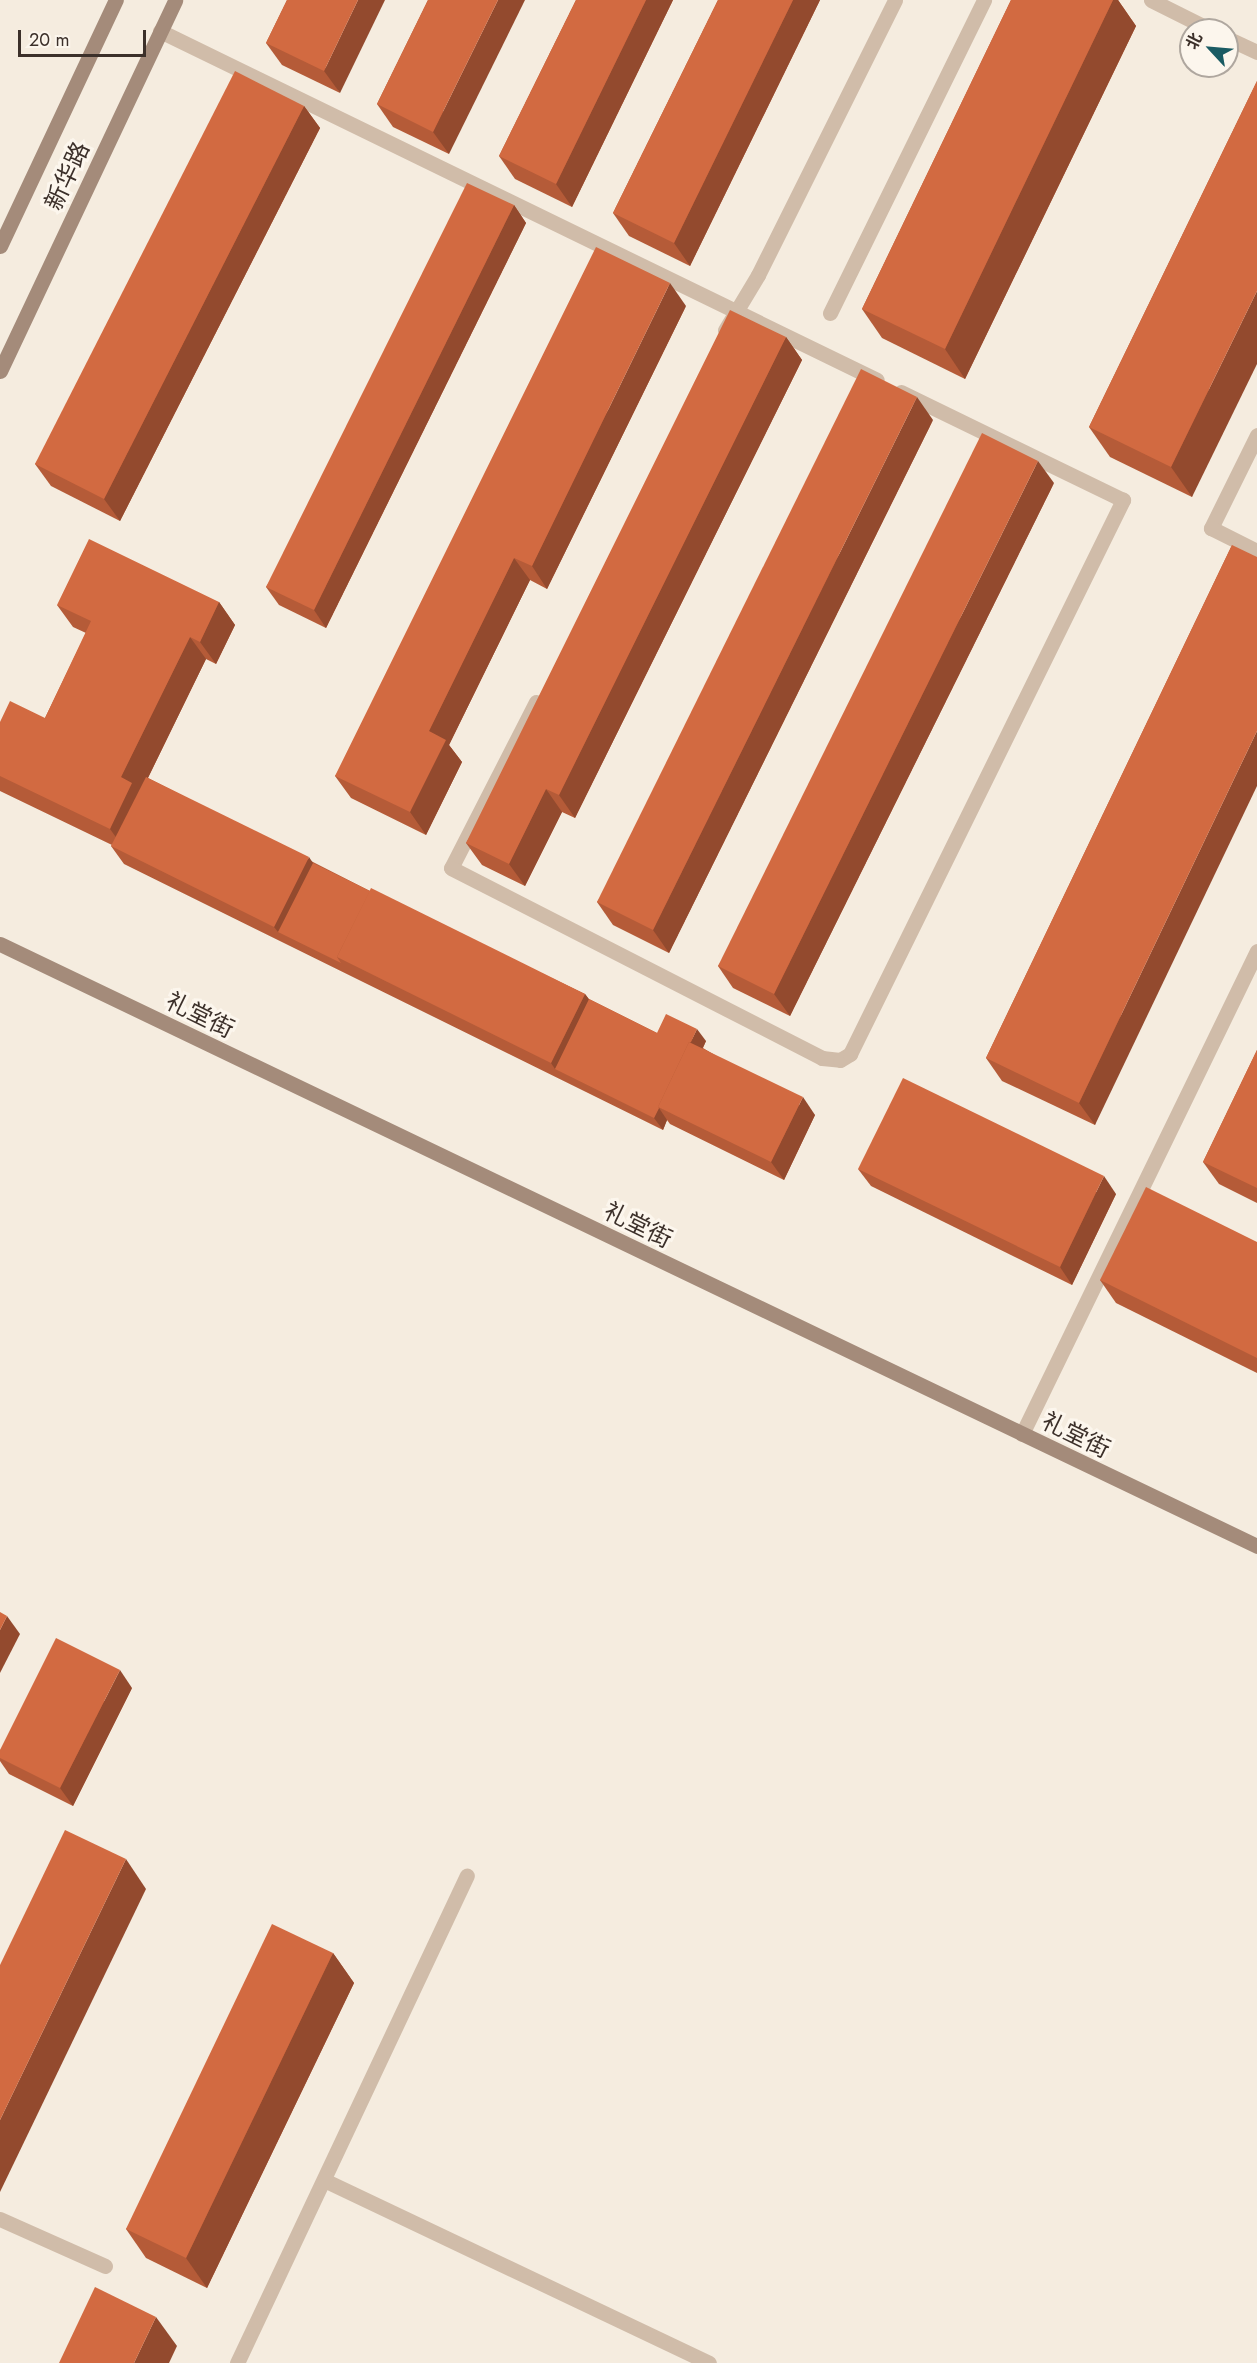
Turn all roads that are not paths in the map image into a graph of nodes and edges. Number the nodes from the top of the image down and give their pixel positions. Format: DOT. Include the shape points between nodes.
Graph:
graph roads {
  1 [pos="116,0"];
  2 [pos="175,0"];
  3 [pos="895,0"];
  4 [pos="984,0"];
  5 [pos="1151,0"];
  6 [pos="1187,18"];
  7 [pos="160,31"];
  8 [pos="1239,44"];
  9 [pos="1257,52"];
  10 [pos="0,246"];
  11 [pos="735,311"];
  12 [pos="830,313"];
  13 [pos="719,342"];
  14 [pos="0,371"];
  15 [pos="1257,435"];
  16 [pos="1257,551"];
  17 [pos="542,689"];
  18 [pos="0,944"];
  19 [pos="1257,951"];
  20 [pos="1022,1434"];
  21 [pos="1257,1546"];
  22 [pos="467,1875"];
  23 [pos="324,2180"];
  24 [pos="0,2219"];
  25 [pos="105,2266"];
  26 [pos="237,2363"];
  27 [pos="709,2363"];
  1 -- 10 [label="street, 新华路"];
  2 -- 7 [label="street, 新华路"];
  3 -- 11 [label="street" via="758,275"];
  4 -- 12 [label="street"];
  5 -- 6 [label="street"];
  7 -- 11 [label="street"];
  7 -- 14 [label="street, 新华路"];
  8 -- 9 [label="street"];
  11 -- 13 [label="street"];
  11 -- 17 [label="street" via="1123,500 850,1054 840,1060 822,1058 451,868"];
  15 -- 16 [label="street" via="1211,528"];
  18 -- 20 [label="street, 礼堂街"];
  19 -- 20 [label="street"];
  20 -- 21 [label="street, 礼堂街"];
  22 -- 23 [label="street"];
  23 -- 26 [label="street"];
  23 -- 27 [label="street"];
  24 -- 25 [label="street"];
}
